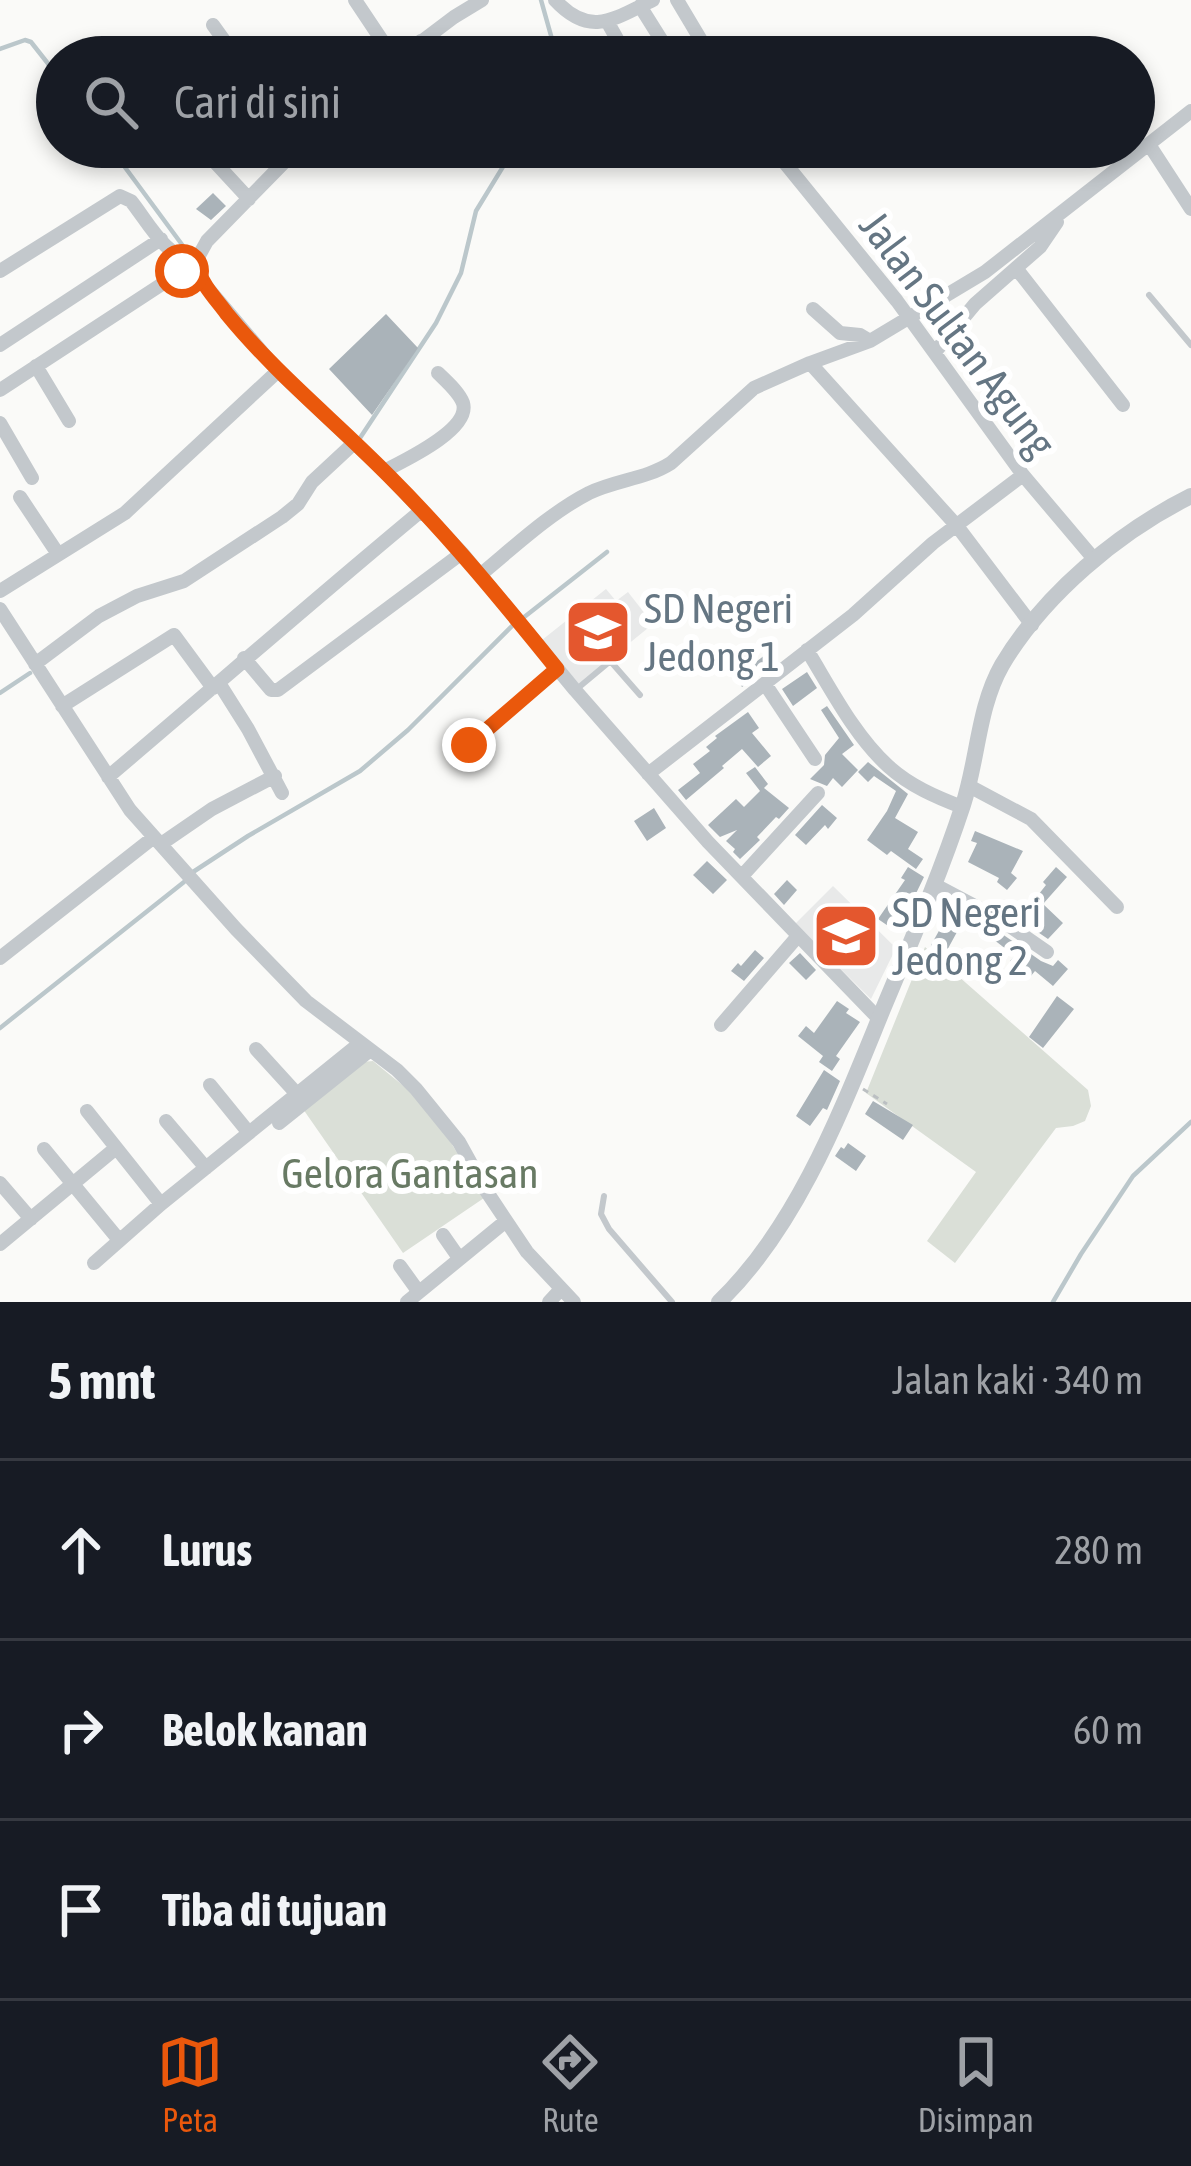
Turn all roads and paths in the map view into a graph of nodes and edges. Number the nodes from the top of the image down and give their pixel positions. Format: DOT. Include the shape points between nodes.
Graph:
graph roads {
  1 [pos="355,0"];
  2 [pos="482,0"];
  3 [pos="555,0"];
  4 [pos="677,0"];
  5 [pos="647,3"];
  6 [pos="607,21"];
  7 [pos="213,26"];
  8 [pos="220,36"];
  9 [pos="382,36"];
  10 [pos="429,36"];
  11 [pos="615,36"];
  12 [pos="662,36"];
  13 [pos="698,36"];
  14 [pos="1191,111"];
  15 [pos="1155,142"];
  16 [pos="1155,154"];
  17 [pos="220,168"];
  18 [pos="279,168"];
  19 [pos="789,168"];
  20 [pos="1122,168"];
  21 [pos="249,199"];
  22 [pos="1191,209"];
  23 [pos="1059,217"];
  24 [pos="161,239"];
  25 [pos="196,265"];
  26 [pos="1016,268"];
  27 [pos="0,272"];
  28 [pos="1149,295"];
  29 [pos="813,309"];
  30 [pos="910,320"];
  31 [pos="870,341"];
  32 [pos="0,345"];
  33 [pos="1191,345"];
  34 [pos="934,352"];
  35 [pos="810,363"];
  36 [pos="36,366"];
  37 [pos="278,371"];
  38 [pos="438,373"];
  39 [pos="0,390"];
  40 [pos="1123,405"];
  41 [pos="69,421"];
  42 [pos="0,423"];
  43 [pos="354,443"];
  44 [pos="384,471"];
  45 [pos="1023,475"];
  46 [pos="32,478"];
  47 [pos="1191,496"];
  48 [pos="20,497"];
  49 [pos="422,510"];
  50 [pos="957,526"];
  51 [pos="462,553"];
  52 [pos="58,554"];
  53 [pos="1094,560"];
  54 [pos="480,575"];
  55 [pos="3,583"];
  56 [pos="0,609"];
  57 [pos="1032,625"];
  58 [pos="807,650"];
  59 [pos="244,658"];
  60 [pos="35,664"];
  61 [pos="557,669"];
  62 [pos="765,684"];
  63 [pos="216,685"];
  64 [pos="575,690"];
  65 [pos="640,695"];
  66 [pos="62,706"];
  67 [pos="469,745"];
  68 [pos="815,759"];
  69 [pos="648,774"];
  70 [pos="274,776"];
  71 [pos="108,777"];
  72 [pos="969,786"];
  73 [pos="282,793"];
  74 [pos="818,793"];
  75 [pos="962,807"];
  76 [pos="158,841"];
  77 [pos="742,875"];
  78 [pos="935,885"];
  79 [pos="1117,907"];
  80 [pos="798,936"];
  81 [pos="1047,952"];
  82 [pos="0,958"];
  83 [pos="879,1019"];
  84 [pos="721,1024"];
  85 [pos="364,1047"];
  86 [pos="256,1049"];
  87 [pos="853,1082"];
  88 [pos="210,1085"];
  89 [pos="297,1094"];
  90 [pos="887,1104"];
  91 [pos="87,1111"];
  92 [pos="166,1121"];
  93 [pos="279,1124"];
  94 [pos="250,1133"];
  95 [pos="116,1148"];
  96 [pos="44,1149"];
  97 [pos="206,1168"];
  98 [pos="0,1183"];
  99 [pos="73,1185"];
  100 [pos="604,1196"];
  101 [pos="161,1204"];
  102 [pos="31,1219"];
  103 [pos="506,1221"];
  104 [pos="443,1235"];
  105 [pos="119,1240"];
  106 [pos="0,1244"];
  107 [pos="459,1258"];
  108 [pos="94,1263"];
  109 [pos="400,1266"];
  110 [pos="561,1288"];
  111 [pos="413,1297"];
  112 [pos="549,1302"];
  113 [pos="574,1302"];
  114 [pos="672,1302"];
  115 [pos="718,1302"];
  1 -- 9 [label="street"];
  2 -- 10 [label="street"];
  3 -- 6 [label="street" via="582,21"];
  4 -- 13 [label="street"];
  5 -- 6 [label="street"];
  5 -- 12 [label="street"];
  6 -- 11 [label="street"];
  7 -- 8 [label="street"];
  14 -- 15 [label="street"];
  16 -- 22 [label="street"];
  17 -- 21 [label="street"];
  18 -- 21 [label="street"];
  19 -- 30 [label="street, Jalan Sultan Agung"];
  20 -- 23 [label="street"];
  21 -- 25 [label="street" via="207,241"];
  23 -- 26 [label="street"];
  23 -- 30 [label="street"];
  24 -- 25 [label="street"];
  24 -- 27 [label="street" via="120,196"];
  24 -- 32 [label="street"];
  25 -- 36 [label="street"];
  25 -- 37 [label="street"];
  26 -- 34 [label="street"];
  26 -- 40 [label="street"];
  28 -- 33 [label="lane"];
  29 -- 31 [label="street" via="841,333"];
  30 -- 31 [label="street"];
  30 -- 34 [label="street, Jalan Sultan Agung"];
  31 -- 35 [label="street"];
  34 -- 45 [label="street, Jalan Sultan Agung"];
  35 -- 50 [label="street"];
  35 -- 54 [label="street" via="754,388 659,470 588,494"];
  36 -- 39 [label="street"];
  36 -- 41 [label="street"];
  37 -- 43 [label="street"];
  37 -- 52 [label="street" via="125,513"];
  38 -- 44 [label="street" via="461,400 463,416 429,448"];
  42 -- 46 [label="street"];
  43 -- 44 [label="street"];
  43 -- 60 [label="street" via="282,517 184,581 99,616"];
  44 -- 49 [label="street"];
  45 -- 50 [label="street"];
  45 -- 53 [label="street, Jalan Sultan Agung"];
  47 -- 53 [label="street"];
  48 -- 52 [label="street"];
  49 -- 51 [label="street"];
  49 -- 59 [label="street"];
  50 -- 57 [label="street"];
  50 -- 58 [label="street"];
  51 -- 54 [label="street"];
  51 -- 59 [label="street" via="278,690"];
  52 -- 55 [label="street"];
  53 -- 57 [label="street"];
  54 -- 61 [label="street"];
  56 -- 60 [label="street"];
  57 -- 72 [label="street" via="991,690"];
  58 -- 62 [label="street"];
  58 -- 75 [label="street" via="887,765"];
  59 -- 63 [label="street"];
  60 -- 66 [label="street"];
  61 -- 64 [label="street"];
  61 -- 67 [label="lane"];
  62 -- 68 [label="street"];
  62 -- 69 [label="street"];
  63 -- 66 [label="street" via="174,635"];
  63 -- 70 [label="street"];
  63 -- 71 [label="street"];
  64 -- 65 [label="lane" via="608,663"];
  64 -- 69 [label="street"];
  66 -- 71 [label="street"];
  69 -- 77 [label="street"];
  70 -- 73 [label="street"];
  70 -- 76 [label="street"];
  71 -- 76 [label="street"];
  72 -- 75 [label="street"];
  72 -- 79 [label="street" via="1031,819"];
  74 -- 77 [label="street"];
  75 -- 78 [label="street"];
  76 -- 82 [label="street"];
  76 -- 85 [label="street" via="271,967"];
  77 -- 80 [label="street"];
  78 -- 81 [label="street"];
  78 -- 83 [label="street"];
  80 -- 83 [label="street"];
  80 -- 84 [label="street"];
  83 -- 87 [label="street"];
  85 -- 89 [label="street"];
  85 -- 93 [label="street"];
  85 -- 103 [label="street" via="439,1117"];
  86 -- 89 [label="street"];
  87 -- 90 [label="path"];
  87 -- 115 [label="street" via="785,1220"];
  88 -- 94 [label="street"];
  89 -- 94 [label="street"];
  91 -- 95 [label="street"];
  92 -- 97 [label="street"];
  94 -- 97 [label="street"];
  95 -- 99 [label="street"];
  95 -- 101 [label="street"];
  96 -- 99 [label="street"];
  97 -- 101 [label="street"];
  98 -- 102 [label="street"];
  99 -- 102 [label="street"];
  99 -- 105 [label="street"];
  100 -- 114 [label="lane" via="608,1229"];
  101 -- 105 [label="street"];
  102 -- 106 [label="street"];
  103 -- 107 [label="street"];
  103 -- 110 [label="street"];
  104 -- 107 [label="street"];
  105 -- 108 [label="street"];
  107 -- 111 [label="street"];
  109 -- 111 [label="street"];
  110 -- 112 [label="street"];
  110 -- 113 [label="street"];
}
